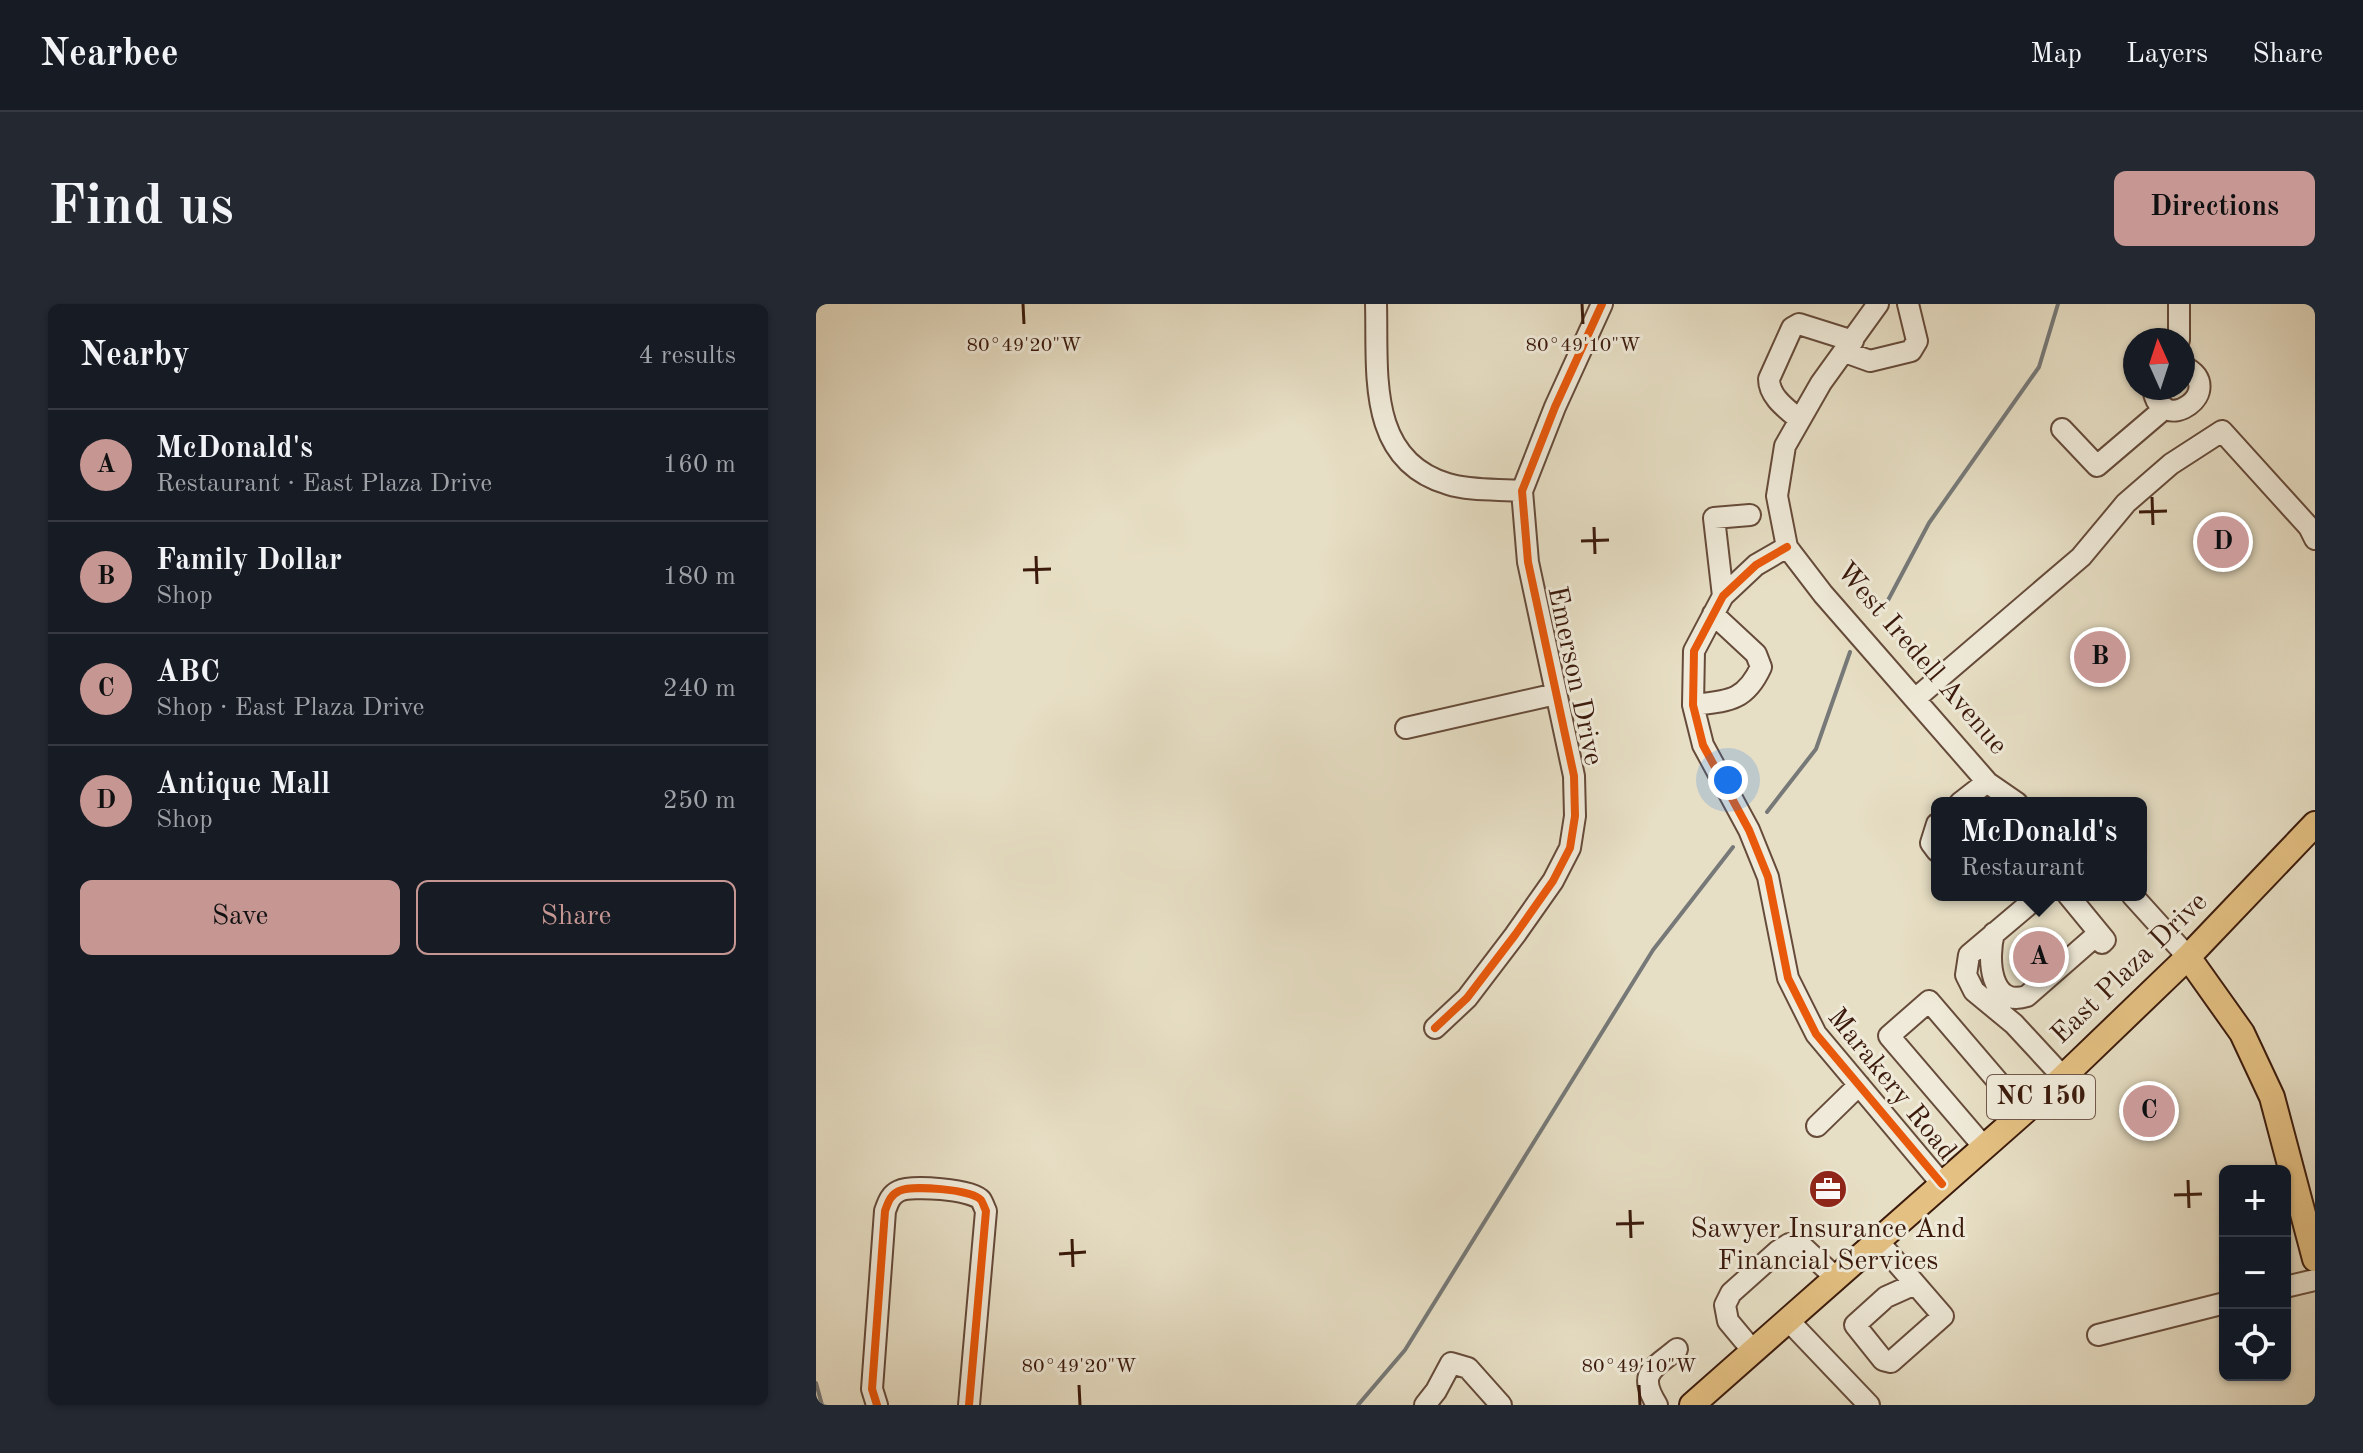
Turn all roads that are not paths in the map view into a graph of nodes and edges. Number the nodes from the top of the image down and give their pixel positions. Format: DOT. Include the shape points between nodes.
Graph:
graph roads {
  1 [pos="1376,304"];
  2 [pos="1602,304"];
  3 [pos="1878,304"];
  4 [pos="1908,304"];
  5 [pos="2179,304"];
  6 [pos="2179,328"];
  7 [pos="1849,346"];
  8 [pos="2195,375"];
  9 [pos="2157,400"];
  10 [pos="2165,408"];
  11 [pos="1800,420"];
  12 [pos="2062,429"];
  13 [pos="1522,491"];
  14 [pos="1750,515"];
  15 [pos="2315,539"];
  16 [pos="1787,547"];
  17 [pos="1718,605"];
  18 [pos="1556,694"];
  19 [pos="1915,699"];
  20 [pos="1693,705"];
  21 [pos="1406,728"];
  22 [pos="1987,782"];
  23 [pos="1968,797"];
  24 [pos="2008,797"];
  25 [pos="2315,824"];
  26 [pos="2034,901"];
  27 [pos="2073,901"];
  28 [pos="2137,901"];
  29 [pos="2099,933"];
  30 [pos="1992,943"];
  31 [pos="2188,957"];
  32 [pos="2014,1024"];
  33 [pos="1435,1028"];
  34 [pos="2063,1077"];
  35 [pos="1859,1085"];
  36 [pos="2024,1112"];
  37 [pos="1817,1126"];
  38 [pos="1984,1147"];
  39 [pos="1942,1184"];
  40 [pos="1878,1241"];
  41 [pos="2315,1259"];
  42 [pos="1836,1278"];
  43 [pos="2315,1280"];
  44 [pos="1915,1284"];
  45 [pos="2291,1286"];
  46 [pos="2219,1305"];
  47 [pos="1788,1320"];
  48 [pos="2098,1335"];
  49 [pos="1677,1349"];
  50 [pos="1753,1351"];
  51 [pos="877,1405"];
  52 [pos="969,1405"];
  53 [pos="1425,1405"];
  54 [pos="1501,1405"];
  55 [pos="1657,1405"];
  56 [pos="1692,1405"];
  57 [pos="1869,1405"];
  1 -- 13 [label="street" via="1385,428 1401,456 1427,477 1451,486"];
  2 -- 13 [label="street, Emerson Drive"];
  3 -- 7 [label="street"];
  4 -- 7 [label="street" via="1917,341 1911,351 1870,361"];
  5 -- 6 [label="street"];
  7 -- 11 [label="street"];
  7 -- 11 [label="street" via="1813,326 1792,328 1769,385"];
  8 -- 10 [label="street" via="2197,399 2182,410"];
  9 -- 10 [label="street"];
  10 -- 12 [label="street" via="2097,466"];
  11 -- 16 [label="street" via="1785,446 1777,496"];
  13 -- 18 [label="street, Emerson Drive" via="1528,562"];
  14 -- 17 [label="street" via="1714,518"];
  15 -- 19 [label="street" via="2222,431 2137,493 2081,557"];
  16 -- 17 [label="street, Marakery Road" via="1756,565"];
  16 -- 19 [label="street, West Iredell Avenue"];
  17 -- 20 [label="street, Marakery Road" via="1694,651"];
  17 -- 20 [label="street" via="1761,667 1754,682 1733,700"];
  18 -- 21 [label="street"];
  18 -- 33 [label="street, Emerson Drive" via="1574,776 1570,848 1515,935 1467,998"];
  19 -- 22 [label="street, West Iredell Avenue"];
  20 -- 35 [label="street, Marakery Road" via="1703,745 1768,877 1788,978 1816,1034"];
  22 -- 23 [label="street"];
  22 -- 24 [label="street, West Iredell Avenue"];
  25 -- 31 [label="main road, East Plaza Drive / NC 150"];
  26 -- 30 [label="street"];
  27 -- 29 [label="street"];
  28 -- 31 [label="street"];
  29 -- 30 [label="street" via="2027,996 2015,1000 1999,992"];
  29 -- 32 [label="street" via="2105,940"];
  30 -- 32 [label="street" via="1969,955 1966,975 1974,991"];
  31 -- 34 [label="main road, East Plaza Drive / NC 150"];
  31 -- 41 [label="main road" via="2242,1033 2272,1097"];
  32 -- 34 [label="street"];
  34 -- 36 [label="main road, East Plaza Drive / NC 150"];
  35 -- 37 [label="street"];
  35 -- 39 [label="street, Marakery Road"];
  36 -- 38 [label="main road, East Plaza Drive / NC 150"];
  36 -- 38 [label="street" via="1929,1001 1889,1036"];
  38 -- 39 [label="main road, East Plaza Drive / NC 150"];
  39 -- 40 [label="main road, East Plaza Drive / NC 150"];
  40 -- 42 [label="main road, East Plaza Drive / NC 150"];
  40 -- 44 [label="street"];
  42 -- 47 [label="main road, East Plaza Drive / NC 150"];
  42 -- 50 [label="street" via="1802,1246 1789,1244 1766,1261 1725,1305 1728,1321"];
  43 -- 45 [label="street"];
  46 -- 48 [label="street"];
  47 -- 50 [label="main road, East Plaza Drive / NC 150"];
  47 -- 57 [label="street"];
  49 -- 55 [label="street" via="1649,1372 1648,1391"];
  50 -- 56 [label="main road, East Plaza Drive / NC 150"];
  51 -- 52 [label="street" via="872,1389 885,1211 898,1191 911,1188 971,1193 986,1211"];
  53 -- 54 [label="street" via="1451,1363 1468,1368"];
}
